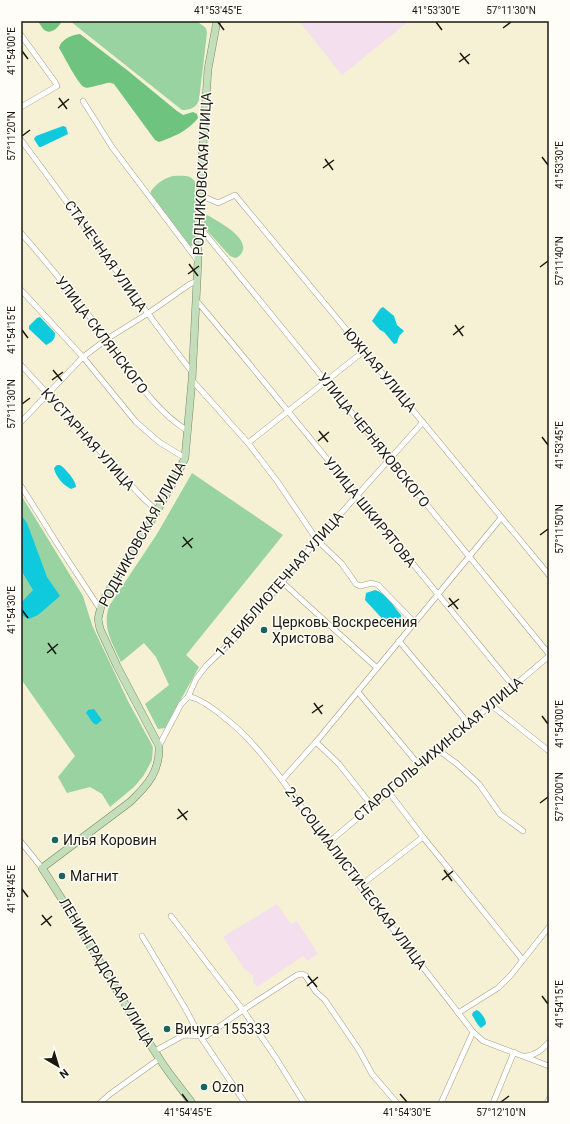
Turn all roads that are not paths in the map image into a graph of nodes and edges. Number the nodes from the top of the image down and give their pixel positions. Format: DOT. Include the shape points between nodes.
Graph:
graph roads {
  1 [pos="217,21"];
  2 [pos="21,35"];
  3 [pos="84,101"];
  4 [pos="21,107"];
  5 [pos="21,140"];
  6 [pos="200,195"];
  7 [pos="198,225"];
  8 [pos="21,233"];
  9 [pos="198,261"];
  10 [pos="197,281"];
  11 [pos="21,290"];
  12 [pos="196,300"];
  13 [pos="147,314"];
  14 [pos="107,339"];
  15 [pos="364,351"];
  16 [pos="83,357"];
  17 [pos="21,365"];
  18 [pos="192,376"];
  19 [pos="326,382"];
  20 [pos="48,394"];
  21 [pos="288,412"];
  22 [pos="21,422"];
  23 [pos="423,422"];
  24 [pos="188,431"];
  25 [pos="248,443"];
  26 [pos="185,458"];
  27 [pos="390,459"];
  28 [pos="21,486"];
  29 [pos="356,496"];
  30 [pos="157,511"];
  31 [pos="501,518"];
  32 [pos="317,540"];
  33 [pos="469,556"];
  34 [pos="549,575"];
  35 [pos="282,582"];
  36 [pos="438,595"];
  37 [pos="100,609"];
  38 [pos="414,622"];
  39 [pos="399,641"];
  40 [pos="549,655"];
  41 [pos="544,660"];
  42 [pos="549,664"];
  43 [pos="377,668"];
  44 [pos="513,686"];
  45 [pos="358,692"];
  46 [pos="188,697"];
  47 [pos="491,705"];
  48 [pos="466,726"];
  49 [pos="316,742"];
  50 [pos="160,746"];
  51 [pos="438,750"];
  52 [pos="549,751"];
  53 [pos="419,765"];
  54 [pos="282,780"];
  55 [pos="388,791"];
  56 [pos="372,806"];
  57 [pos="523,831"];
  58 [pos="423,837"];
  59 [pos="21,842"];
  60 [pos="328,843"];
  61 [pos="42,868"];
  62 [pos="360,886"];
  63 [pos="171,916"];
  64 [pos="549,927"];
  65 [pos="142,936"];
  66 [pos="522,959"];
  67 [pos="243,1010"];
  68 [pos="458,1013"];
  69 [pos="473,1032"];
  70 [pos="200,1036"];
  71 [pos="549,1042"];
  72 [pos="155,1051"];
  73 [pos="514,1052"];
  74 [pos="525,1056"];
  75 [pos="159,1059"];
  76 [pos="549,1066"];
  77 [pos="549,1099"];
  78 [pos="100,1103"];
  79 [pos="192,1103"];
  80 [pos="245,1103"];
  81 [pos="304,1103"];
  82 [pos="396,1103"];
  83 [pos="441,1103"];
  84 [pos="493,1103"];
  85 [pos="547,1103"];
  1 -- 6 [label="main road, РОДНИКОВСКАЯ УЛИЦА" via="208,70"];
  2 -- 4 [label="street" via="57,86"];
  3 -- 9 [label="street" via="112,147"];
  5 -- 13 [label="street, СТАЧЕЧНАЯ УЛИЦА"];
  6 -- 7 [label="main road, РОДНИКОВСКАЯ УЛИЦА"];
  6 -- 15 [label="street, ЮЖНАЯ УЛИЦА" via="218,203 235,195"];
  7 -- 9 [label="main road, РОДНИКОВСКАЯ УЛИЦА"];
  7 -- 19 [label="street, УЛИЦА ЧЕРНЯХОВСКОГО"];
  8 -- 14 [label="street, УЛИЦА СКЛЯНСКОГО" via="66,285"];
  9 -- 10 [label="main road, РОДНИКОВСКАЯ УЛИЦА"];
  10 -- 12 [label="main road, РОДНИКОВСКАЯ УЛИЦА"];
  10 -- 13 [label="street"];
  11 -- 16 [label="street"];
  12 -- 18 [label="main road, РОДНИКОВСКАЯ УЛИЦА"];
  12 -- 21 [label="street, УЛИЦА ШКИРЯТОВА"];
  13 -- 14 [label="street"];
  13 -- 18 [label="street, СТАЧЕЧНАЯ УЛИЦА"];
  14 -- 16 [label="street"];
  14 -- 24 [label="street, УЛИЦА СКЛЯНСКОГО" via="154,403 176,424"];
  15 -- 19 [label="street"];
  15 -- 23 [label="street, ЮЖНАЯ УЛИЦА"];
  16 -- 20 [label="street"];
  16 -- 26 [label="street" via="136,422 159,442"];
  17 -- 20 [label="street, КУСТАРНАЯ УЛИЦА"];
  18 -- 24 [label="main road, РОДНИКОВСКАЯ УЛИЦА"];
  18 -- 25 [label="street, СТАЧЕЧНАЯ УЛИЦА"];
  19 -- 21 [label="street"];
  19 -- 27 [label="street, УЛИЦА ЧЕРНЯХОВСКОГО"];
  20 -- 22 [label="street"];
  20 -- 30 [label="street, КУСТАРНАЯ УЛИЦА"];
  21 -- 25 [label="street"];
  21 -- 29 [label="street, УЛИЦА ШКИРЯТОВА"];
  23 -- 27 [label="street, 1-Я БИБЛИОТЕЧНАЯ УЛИЦА"];
  23 -- 31 [label="street, ЮЖНАЯ УЛИЦА"];
  24 -- 26 [label="main road, РОДНИКОВСКАЯ УЛИЦА"];
  25 -- 32 [label="street, СТАЧЕЧНАЯ УЛИЦА"];
  26 -- 30 [label="main road, РОДНИКОВСКАЯ УЛИЦА"];
  27 -- 29 [label="street, 1-Я БИБЛИОТЕЧНАЯ УЛИЦА"];
  27 -- 33 [label="street, УЛИЦА ЧЕРНЯХОВСКОГО"];
  28 -- 37 [label="street"];
  29 -- 32 [label="street, 1-Я БИБЛИОТЕЧНАЯ УЛИЦА"];
  29 -- 36 [label="street, УЛИЦА ШКИРЯТОВА"];
  30 -- 37 [label="main road, РОДНИКОВСКАЯ УЛИЦА"];
  31 -- 33 [label="street"];
  31 -- 34 [label="street, ЮЖНАЯ УЛИЦА"];
  32 -- 35 [label="street, 1-Я БИБЛИОТЕЧНАЯ УЛИЦА"];
  32 -- 38 [label="street, СТАЧЕЧНАЯ УЛИЦА" via="342,564 356,584 378,585"];
  33 -- 36 [label="street"];
  33 -- 40 [label="street, УЛИЦА ЧЕРНЯХОВСКОГО"];
  35 -- 43 [label="street"];
  35 -- 46 [label="street, 1-Я БИБЛИОТЕЧНАЯ УЛИЦА" via="239,634 206,666 196,679"];
  36 -- 38 [label="street"];
  36 -- 44 [label="street, УЛИЦА ШКИРЯТОВА"];
  37 -- 50 [label="main road, РОДНИКОВСКАЯ УЛИЦА" via="100,630"];
  38 -- 39 [label="street"];
  39 -- 43 [label="street"];
  39 -- 48 [label="street" via="463,717"];
  40 -- 41 [label="street, СТАРОГОЛЬЧИХИНСКАЯ УЛИЦА"];
  41 -- 42 [label="street"];
  41 -- 44 [label="street, СТАРОГОЛЬЧИХИНСКАЯ УЛИЦА"];
  43 -- 45 [label="street"];
  44 -- 47 [label="street, СТАРОГОЛЬЧИХИНСКАЯ УЛИЦА"];
  45 -- 49 [label="street"];
  45 -- 53 [label="street"];
  46 -- 50 [label="street, 1-Я БИБЛИОТЕЧНАЯ УЛИЦА" via="181,704"];
  46 -- 54 [label="street, 2-Я СОЦИАЛИСТИЧЕСКАЯ УЛИЦА" via="198,698 249,739"];
  47 -- 48 [label="street, СТАРОГОЛЬЧИХИНСКАЯ УЛИЦА"];
  47 -- 52 [label="street"];
  48 -- 51 [label="street, СТАРОГОЛЬЧИХИНСКАЯ УЛИЦА"];
  49 -- 54 [label="street"];
  49 -- 56 [label="street" via="339,764"];
  50 -- 61 [label="main road" via="157,768 142,791"];
  51 -- 53 [label="street, СТАРОГОЛЬЧИХИНСКАЯ УЛИЦА"];
  51 -- 57 [label="street" via="479,784 500,814"];
  53 -- 55 [label="street, СТАРОГОЛЬЧИХИНСКАЯ УЛИЦА"];
  54 -- 60 [label="street, 2-Я СОЦИАЛИСТИЧЕСКАЯ УЛИЦА"];
  55 -- 56 [label="street, СТАРОГОЛЬЧИХИНСКАЯ УЛИЦА"];
  55 -- 58 [label="street"];
  56 -- 60 [label="street, СТАРОГОЛЬЧИХИНСКАЯ УЛИЦА"];
  58 -- 62 [label="street"];
  58 -- 66 [label="street"];
  59 -- 61 [label="street, ЛЕНИНГРАДСКАЯ УЛИЦА"];
  60 -- 62 [label="street, 2-Я СОЦИАЛИСТИЧЕСКАЯ УЛИЦА"];
  61 -- 72 [label="main road, ЛЕНИНГРАДСКАЯ УЛИЦА"];
  62 -- 68 [label="street, 2-Я СОЦИАЛИСТИЧЕСКАЯ УЛИЦА"];
  63 -- 67 [label="street"];
  64 -- 66 [label="street"];
  65 -- 70 [label="street"];
  66 -- 68 [label="street" via="498,988"];
  67 -- 70 [label="street" via="206,1036"];
  67 -- 81 [label="street"];
  67 -- 82 [label="street" via="297,975 304,975 325,1000 372,1074"];
  68 -- 69 [label="street, 2-Я СОЦИАЛИСТИЧЕСКАЯ УЛИЦА"];
  69 -- 73 [label="street, 2-Я СОЦИАЛИСТИЧЕСКАЯ УЛИЦА" via="483,1041"];
  69 -- 83 [label="street"];
  70 -- 72 [label="street" via="184,1035"];
  70 -- 80 [label="street"];
  71 -- 74 [label="street" via="538,1053"];
  72 -- 75 [label="main road, ЛЕНИНГРАДСКАЯ УЛИЦА"];
  73 -- 74 [label="street, 2-Я СОЦИАЛИСТИЧЕСКАЯ УЛИЦА"];
  73 -- 84 [label="street"];
  74 -- 76 [label="street, 2-Я СОЦИАЛИСТИЧЕСКАЯ УЛИЦА"];
  75 -- 78 [label="street"];
  75 -- 79 [label="main road, ЛЕНИНГРАДСКАЯ УЛИЦА"];
  77 -- 85 [label="street"];
}
